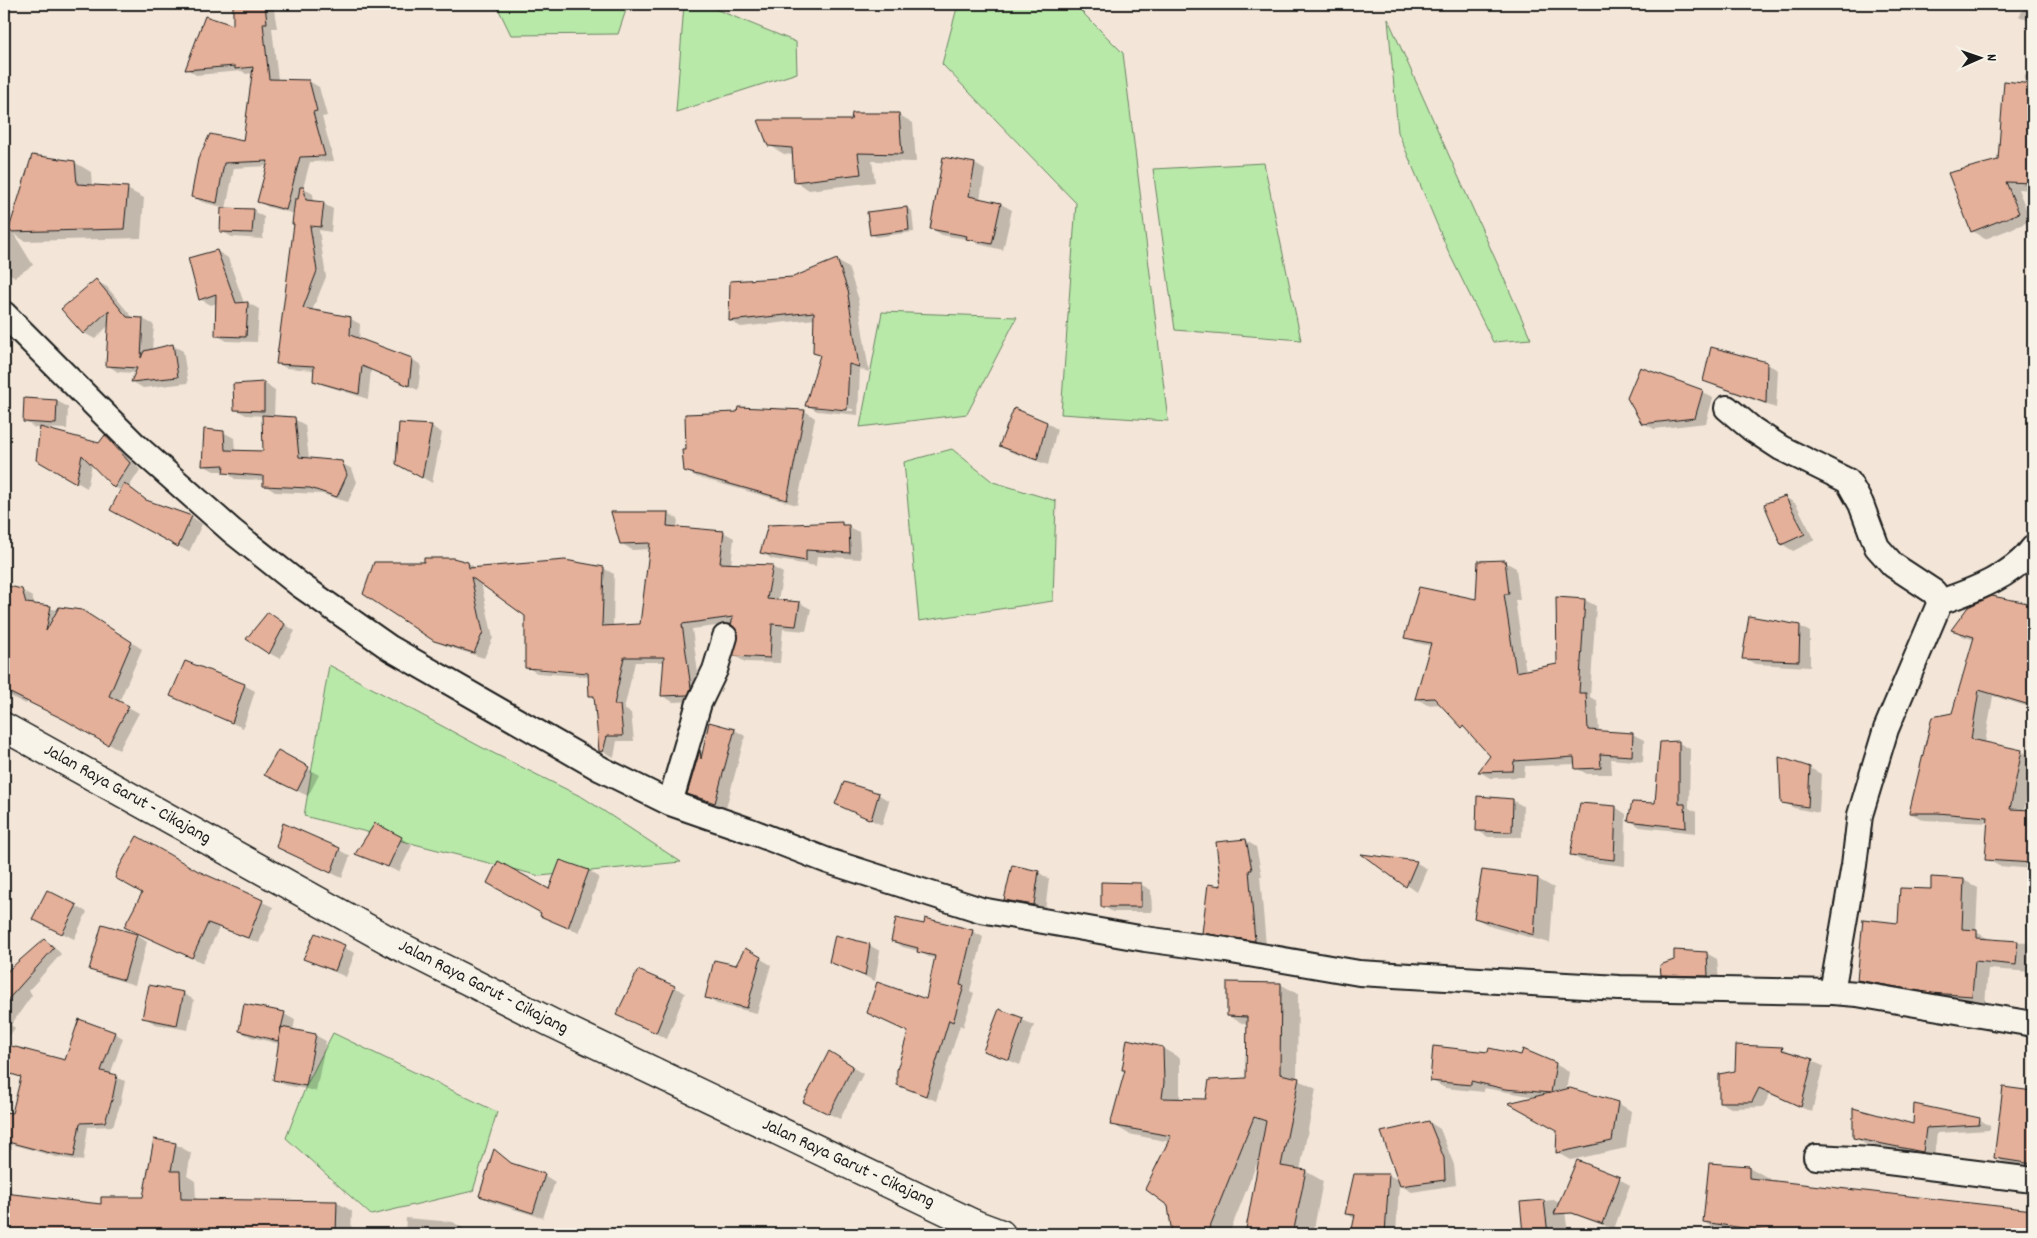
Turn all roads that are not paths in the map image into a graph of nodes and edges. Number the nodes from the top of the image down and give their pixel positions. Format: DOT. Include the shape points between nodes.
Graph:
graph roads {
  1 [pos="4,314"];
  2 [pos="1727,408"];
  3 [pos="2033,548"];
  4 [pos="1940,602"];
  5 [pos="725,637"];
  6 [pos="4,727"];
  7 [pos="670,803"];
  8 [pos="1832,992"];
  9 [pos="2033,1024"];
  10 [pos="1816,1157"];
  11 [pos="2033,1180"];
  12 [pos="977,1229"];
  13 [pos="1001,1234"];
  1 -- 7 [label="street" via="134,444 232,531 300,585 390,648 601,769"];
  2 -- 4 [label="street" via="1781,448 1848,481 1861,504 1877,547 1893,565 1934,592"];
  3 -- 4 [label="street" via="2020,563 1983,585"];
  4 -- 8 [label="street" via="1886,729 1862,806"];
  5 -- 7 [label="street" via="715,670 699,703"];
  6 -- 12 [label="main road, Jalan Raya Garut - Cikajang" via="399,946"];
  7 -- 8 [label="street" via="828,861 981,910 1145,939 1359,973 1619,988"];
  8 -- 9 [label="street"];
  10 -- 11 [label="street" via="1872,1160"];
  12 -- 13 [label="main road, Jalan Raya Garut - Cikajang"];
}
